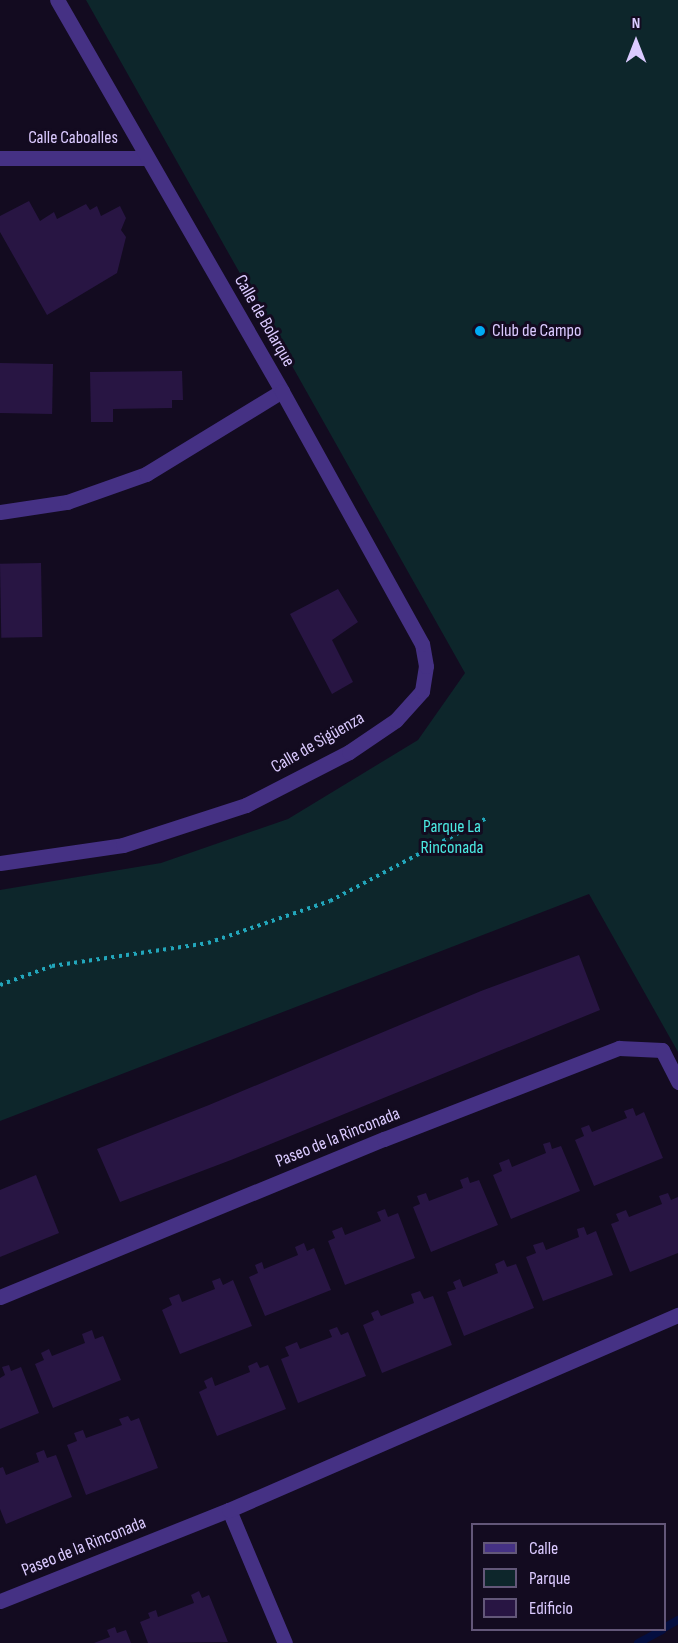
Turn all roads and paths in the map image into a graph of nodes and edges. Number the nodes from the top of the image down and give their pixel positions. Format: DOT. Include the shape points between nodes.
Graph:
graph roads {
  1 [pos="57,0"];
  2 [pos="0,158"];
  3 [pos="146,158"];
  4 [pos="282,392"];
  5 [pos="0,512"];
  6 [pos="487,818"];
  7 [pos="0,862"];
  8 [pos="0,985"];
  9 [pos="678,1082"];
  10 [pos="0,1297"];
  11 [pos="678,1315"];
  12 [pos="229,1510"];
  13 [pos="0,1601"];
  14 [pos="285,1643"];
  1 -- 3 [label="street, Calle de Bolarque"];
  2 -- 3 [label="street, Calle Caboalles"];
  3 -- 4 [label="street, Calle de Bolarque"];
  4 -- 5 [label="street, Calle de Bolarque" via="146,474 67,502"];
  4 -- 7 [label="street, Calle de Sigüenza" via="422,644 426,666 422,691 396,720 349,752 246,805 123,845"];
  6 -- 8 [label="path" via="330,901 208,943 52,966"];
  9 -- 10 [label="street, Paseo de la Rinconada" via="662,1050 619,1048 384,1139"];
  11 -- 12 [label="street, Paseo de la Rinconada"];
  12 -- 13 [label="street, Paseo de la Rinconada"];
  12 -- 14 [label="street"];
}
